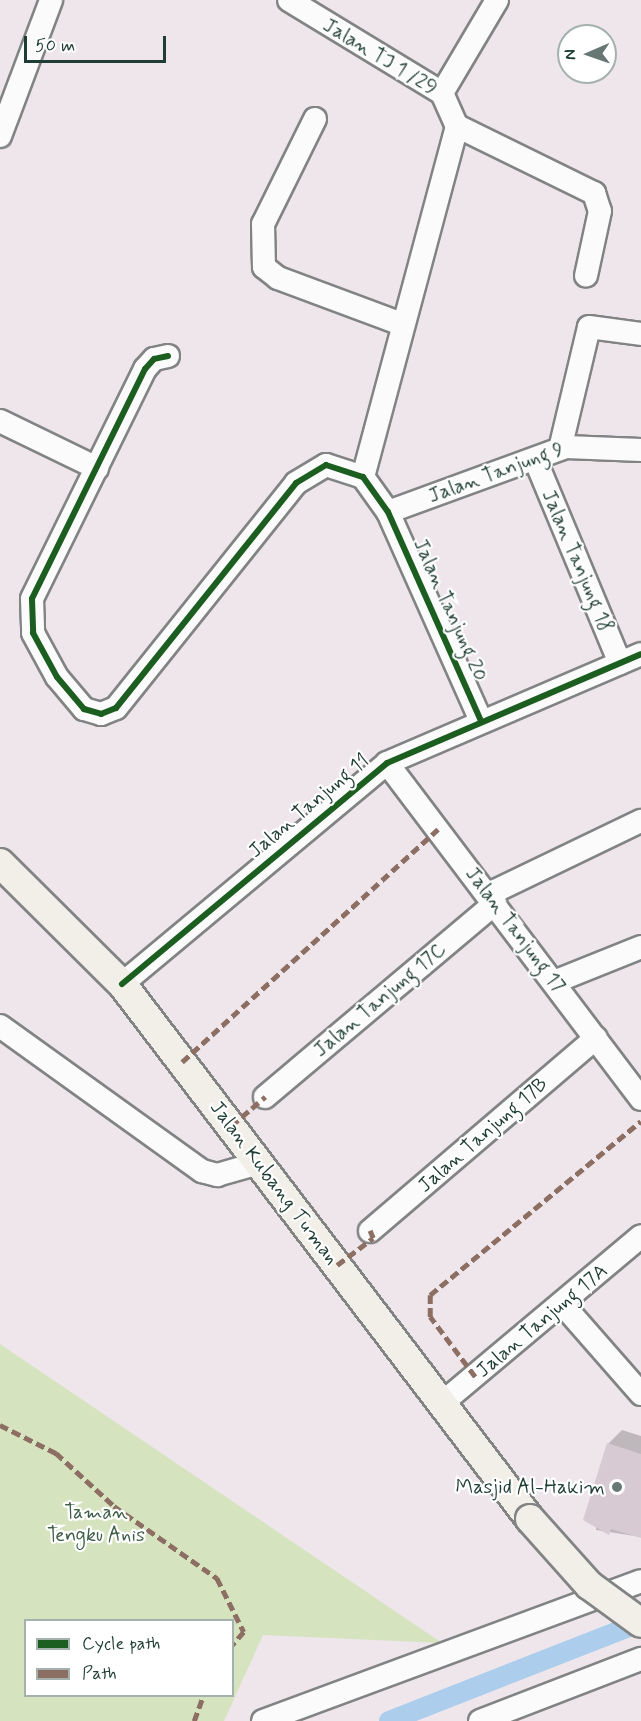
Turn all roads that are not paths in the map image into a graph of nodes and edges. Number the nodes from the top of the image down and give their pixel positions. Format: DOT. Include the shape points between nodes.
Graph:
graph roads {
  1 [pos="51,0"];
  2 [pos="289,0"];
  3 [pos="497,0"];
  4 [pos="442,93"];
  5 [pos="315,120"];
  6 [pos="457,126"];
  7 [pos="0,136"];
  8 [pos="586,276"];
  9 [pos="402,324"];
  10 [pos="641,334"];
  11 [pos="168,356"];
  12 [pos="0,421"];
  13 [pos="560,449"];
  14 [pos="641,450"];
  15 [pos="535,459"];
  16 [pos="97,468"];
  17 [pos="363,477"];
  18 [pos="388,512"];
  19 [pos="641,654"];
  20 [pos="620,663"];
  21 [pos="481,721"];
  22 [pos="387,763"];
  23 [pos="641,821"];
  24 [pos="0,863"];
  25 [pos="492,899"];
  26 [pos="641,947"];
  27 [pos="554,982"];
  28 [pos="123,984"];
  29 [pos="0,1026"];
  30 [pos="596,1038"];
  31 [pos="265,1097"];
  32 [pos="641,1099"];
  33 [pos="259,1163"];
  34 [pos="370,1232"];
  35 [pos="641,1236"];
  36 [pos="564,1306"];
  37 [pos="641,1394"];
  38 [pos="441,1404"];
  39 [pos="641,1581"];
  40 [pos="641,1623"];
  41 [pos="641,1659"];
  42 [pos="297,1714"];
  43 [pos="263,1721"];
  44 [pos="480,1721"];
  1 -- 7 [label="street"];
  2 -- 4 [label="street, Jalan TJ 1 /29"];
  3 -- 4 [label="street"];
  4 -- 6 [label="street, Jalan TJ 1 /29"];
  5 -- 9 [label="street" via="263,224 264,267 278,278"];
  6 -- 8 [label="street" via="594,193 600,211"];
  6 -- 9 [label="street"];
  9 -- 17 [label="street"];
  10 -- 13 [label="street" via="590,327"];
  11 -- 16 [label="street" via="154,359 145,369"];
  12 -- 16 [label="street"];
  13 -- 14 [label="street, Jalan Tanjung 9" via="602,445"];
  13 -- 15 [label="street, Jalan Tanjung 9"];
  15 -- 18 [label="street, Jalan Tanjung 9"];
  15 -- 20 [label="street, Jalan Tanjung 18"];
  16 -- 17 [label="street" via="32,599 30,617 57,677 84,709 101,714 116,708 309,471 326,465"];
  17 -- 18 [label="street, Jalan Tanjung 20"];
  18 -- 21 [label="street, Jalan Tanjung 20"];
  19 -- 20 [label="street, Jalan Tanjung 11"];
  20 -- 21 [label="street, Jalan Tanjung 11"];
  21 -- 22 [label="street, Jalan Tanjung 11"];
  22 -- 25 [label="street, Jalan Tanjung 17"];
  22 -- 28 [label="street, Jalan Tanjung 11"];
  23 -- 25 [label="street, Jalan Tanjung 17C"];
  24 -- 28 [label="main road, Jalan Kubang Tuman"];
  25 -- 27 [label="street, Jalan Tanjung 17"];
  25 -- 31 [label="street, Jalan Tanjung 17C"];
  26 -- 27 [label="street"];
  27 -- 30 [label="street, Jalan Tanjung 17"];
  28 -- 33 [label="main road, Jalan Kubang Tuman"];
  29 -- 33 [label="street" via="202,1171 217,1175"];
  30 -- 32 [label="street, Jalan Tanjung 17"];
  30 -- 34 [label="street, Jalan Tanjung 17B"];
  33 -- 38 [label="main road, Jalan Kubang Tuman"];
  35 -- 36 [label="street, Jalan Tanjung 17A"];
  36 -- 37 [label="street"];
  36 -- 38 [label="street, Jalan Tanjung 17A"];
  38 -- 40 [label="main road, Jalan Kubang Tuman, bridge" via="530,1519 589,1585"];
  39 -- 42 [label="street"];
  41 -- 44 [label="street"];
  42 -- 43 [label="street"];
}
